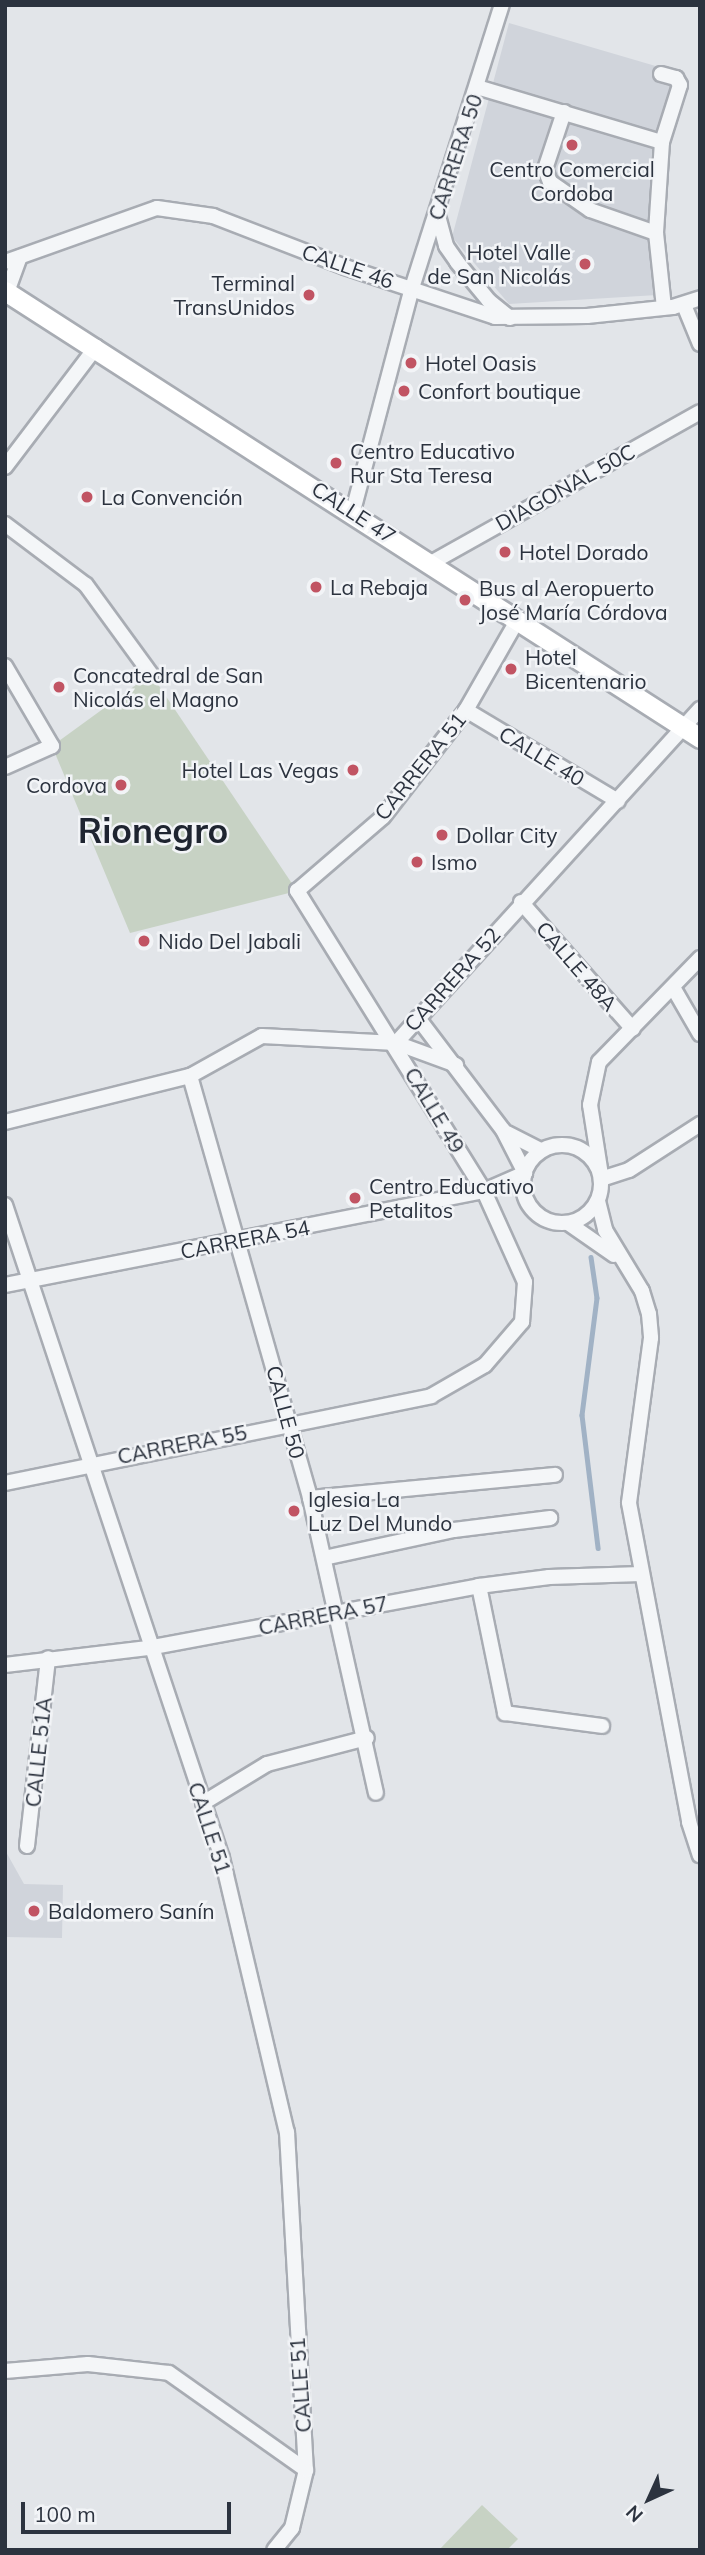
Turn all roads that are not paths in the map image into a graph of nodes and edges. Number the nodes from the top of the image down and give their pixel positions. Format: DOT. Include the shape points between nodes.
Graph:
graph roads {
  1 [pos="502,5"];
  2 [pos="661,74"];
  3 [pos="477,87"];
  4 [pos="565,112"];
  5 [pos="662,142"];
  6 [pos="437,212"];
  7 [pos="656,233"];
  8 [pos="20,257"];
  9 [pos="5,262"];
  10 [pos="412,288"];
  11 [pos="6,292"];
  12 [pos="700,298"];
  13 [pos="684,305"];
  14 [pos="664,307"];
  15 [pos="512,319"];
  16 [pos="700,344"];
  17 [pos="96,347"];
  18 [pos="700,412"];
  19 [pos="5,467"];
  20 [pos="354,511"];
  21 [pos="5,524"];
  22 [pos="431,563"];
  23 [pos="517,621"];
  24 [pos="5,666"];
  25 [pos="151,674"];
  26 [pos="700,709"];
  27 [pos="466,710"];
  28 [pos="693,732"];
  29 [pos="5,767"];
  30 [pos="618,801"];
  31 [pos="297,891"];
  32 [pos="521,902"];
  33 [pos="700,958"];
  34 [pos="674,989"];
  35 [pos="418,1018"];
  36 [pos="633,1029"];
  37 [pos="700,1034"];
  38 [pos="396,1043"];
  39 [pos="456,1065"];
  40 [pos="190,1076"];
  41 [pos="5,1122"];
  42 [pos="700,1124"];
  43 [pos="503,1130"];
  44 [pos="541,1150"];
  45 [pos="524,1173"];
  46 [pos="601,1177"];
  47 [pos="484,1191"];
  48 [pos="524,1192"];
  49 [pos="598,1200"];
  50 [pos="5,1205"];
  51 [pos="568,1223"];
  52 [pos="239,1241"];
  53 [pos="623,1262"];
  54 [pos="30,1279"];
  55 [pos="5,1285"];
  56 [pos="525,1305"];
  57 [pos="289,1423"];
  58 [pos="93,1462"];
  59 [pos="555,1475"];
  60 [pos="5,1483"];
  61 [pos="310,1498"];
  62 [pos="550,1518"];
  63 [pos="324,1558"];
  64 [pos="641,1574"];
  65 [pos="479,1586"];
  66 [pos="337,1612"];
  67 [pos="148,1648"];
  68 [pos="48,1658"];
  69 [pos="5,1665"];
  70 [pos="602,1726"];
  71 [pos="367,1738"];
  72 [pos="376,1793"];
  73 [pos="203,1802"];
  74 [pos="27,1846"];
  75 [pos="700,1855"];
  76 [pos="5,2371"];
  77 [pos="306,2470"];
  78 [pos="275,2550"];
  1 -- 3 [label="street, CARRERA 50"];
  2 -- 5 [label="street" via="676,78 680,86"];
  3 -- 4 [label="street"];
  3 -- 6 [label="street, CARRERA 50"];
  4 -- 5 [label="street"];
  4 -- 7 [label="street" via="545,169 550,182 590,210"];
  5 -- 7 [label="street"];
  6 -- 10 [label="street, CARRERA 50"];
  6 -- 15 [label="street" via="446,246 457,262 489,301"];
  7 -- 14 [label="street"];
  8 -- 9 [label="street, CALLE 46"];
  8 -- 10 [label="street, CALLE 46" via="157,208 213,216"];
  8 -- 11 [label="street"];
  10 -- 15 [label="street, CALLE 46"];
  10 -- 20 [label="street, CARRERA 50"];
  11 -- 17 [label="main road, CALLE 47"];
  12 -- 13 [label="street, CALLE 46"];
  13 -- 14 [label="street, CALLE 46"];
  13 -- 16 [label="street"];
  14 -- 15 [label="street, CALLE 46"];
  17 -- 19 [label="street"];
  17 -- 20 [label="main road, CALLE 47"];
  18 -- 22 [label="street, DIAGONAL 50C"];
  20 -- 22 [label="main road, CALLE 47"];
  21 -- 25 [label="street" via="86,585"];
  22 -- 23 [label="main road, CALLE 47"];
  23 -- 27 [label="street, CARRERA 51"];
  23 -- 28 [label="main road, CALLE 47"];
  24 -- 29 [label="street" via="52,746"];
  26 -- 28 [label="street, CARRERA 52"];
  27 -- 30 [label="street, CALLE 40"];
  27 -- 31 [label="street, CARRERA 51" via="383,817"];
  28 -- 30 [label="street, CARRERA 52"];
  30 -- 32 [label="street, CARRERA 52"];
  31 -- 38 [label="street, CALLE 49"];
  32 -- 35 [label="street, CARRERA 52"];
  32 -- 36 [label="street, CALLE 48A"];
  33 -- 34 [label="street"];
  34 -- 36 [label="street"];
  34 -- 37 [label="street"];
  35 -- 38 [label="street, CARRERA 52"];
  35 -- 39 [label="street"];
  36 -- 46 [label="street" via="615,1043 593,1076 590,1105"];
  38 -- 39 [label="street"];
  38 -- 40 [label="street, CARRERA 52" via="262,1036"];
  38 -- 47 [label="street, CALLE 49"];
  39 -- 43 [label="street"];
  40 -- 41 [label="street, CARRERA 52"];
  40 -- 52 [label="street, CALLE 50"];
  42 -- 46 [label="street" via="629,1170"];
  43 -- 44 [label="street"];
  43 -- 45 [label="street"];
  44 -- 45 [label="street"];
  44 -- 46 [label="street" via="562,1144 582,1150"];
  45 -- 47 [label="street, CARRERA 54"];
  45 -- 48 [label="street"];
  46 -- 49 [label="street"];
  47 -- 48 [label="street, CARRERA 54"];
  47 -- 52 [label="street, CARRERA 54"];
  47 -- 56 [label="street, CALLE 49" via="519,1264"];
  48 -- 51 [label="street" via="540,1216"];
  49 -- 51 [label="street" via="586,1215"];
  49 -- 53 [label="street" via="605,1230"];
  50 -- 54 [label="street, CALLE 51"];
  51 -- 53 [label="street"];
  52 -- 54 [label="street, CARRERA 54"];
  52 -- 57 [label="street, CALLE 50"];
  53 -- 64 [label="street" via="642,1292 651,1338 630,1488"];
  54 -- 55 [label="street, CARRERA 54"];
  54 -- 58 [label="street, CALLE 51"];
  56 -- 57 [label="street, CARRERA 55" via="513,1336 462,1382 398,1406"];
  57 -- 58 [label="street, CARRERA 55"];
  57 -- 61 [label="street, CALLE 50"];
  58 -- 60 [label="street, CARRERA 55"];
  58 -- 67 [label="street, CALLE 51"];
  59 -- 61 [label="street"];
  61 -- 63 [label="street, CALLE 50"];
  62 -- 63 [label="street" via="454,1530"];
  63 -- 66 [label="street, CALLE 50"];
  64 -- 65 [label="street, CARRERA 57" via="549,1577"];
  64 -- 75 [label="street" via="689,1822"];
  65 -- 66 [label="street, CARRERA 57"];
  65 -- 70 [label="street" via="505,1713"];
  66 -- 67 [label="street, CARRERA 57"];
  66 -- 71 [label="street, CALLE 50"];
  67 -- 68 [label="street, CARRERA 57"];
  67 -- 73 [label="street, CALLE 51"];
  68 -- 69 [label="street, CARRERA 57"];
  68 -- 74 [label="street, CALLE 51A"];
  71 -- 72 [label="street, CALLE 50"];
  71 -- 73 [label="street" via="267,1765"];
  73 -- 77 [label="street, CALLE 51" via="224,1867 287,2132"];
  76 -- 77 [label="street" via="88,2364 169,2373"];
  77 -- 78 [label="street, CALLE 51" via="292,2528"];
}
